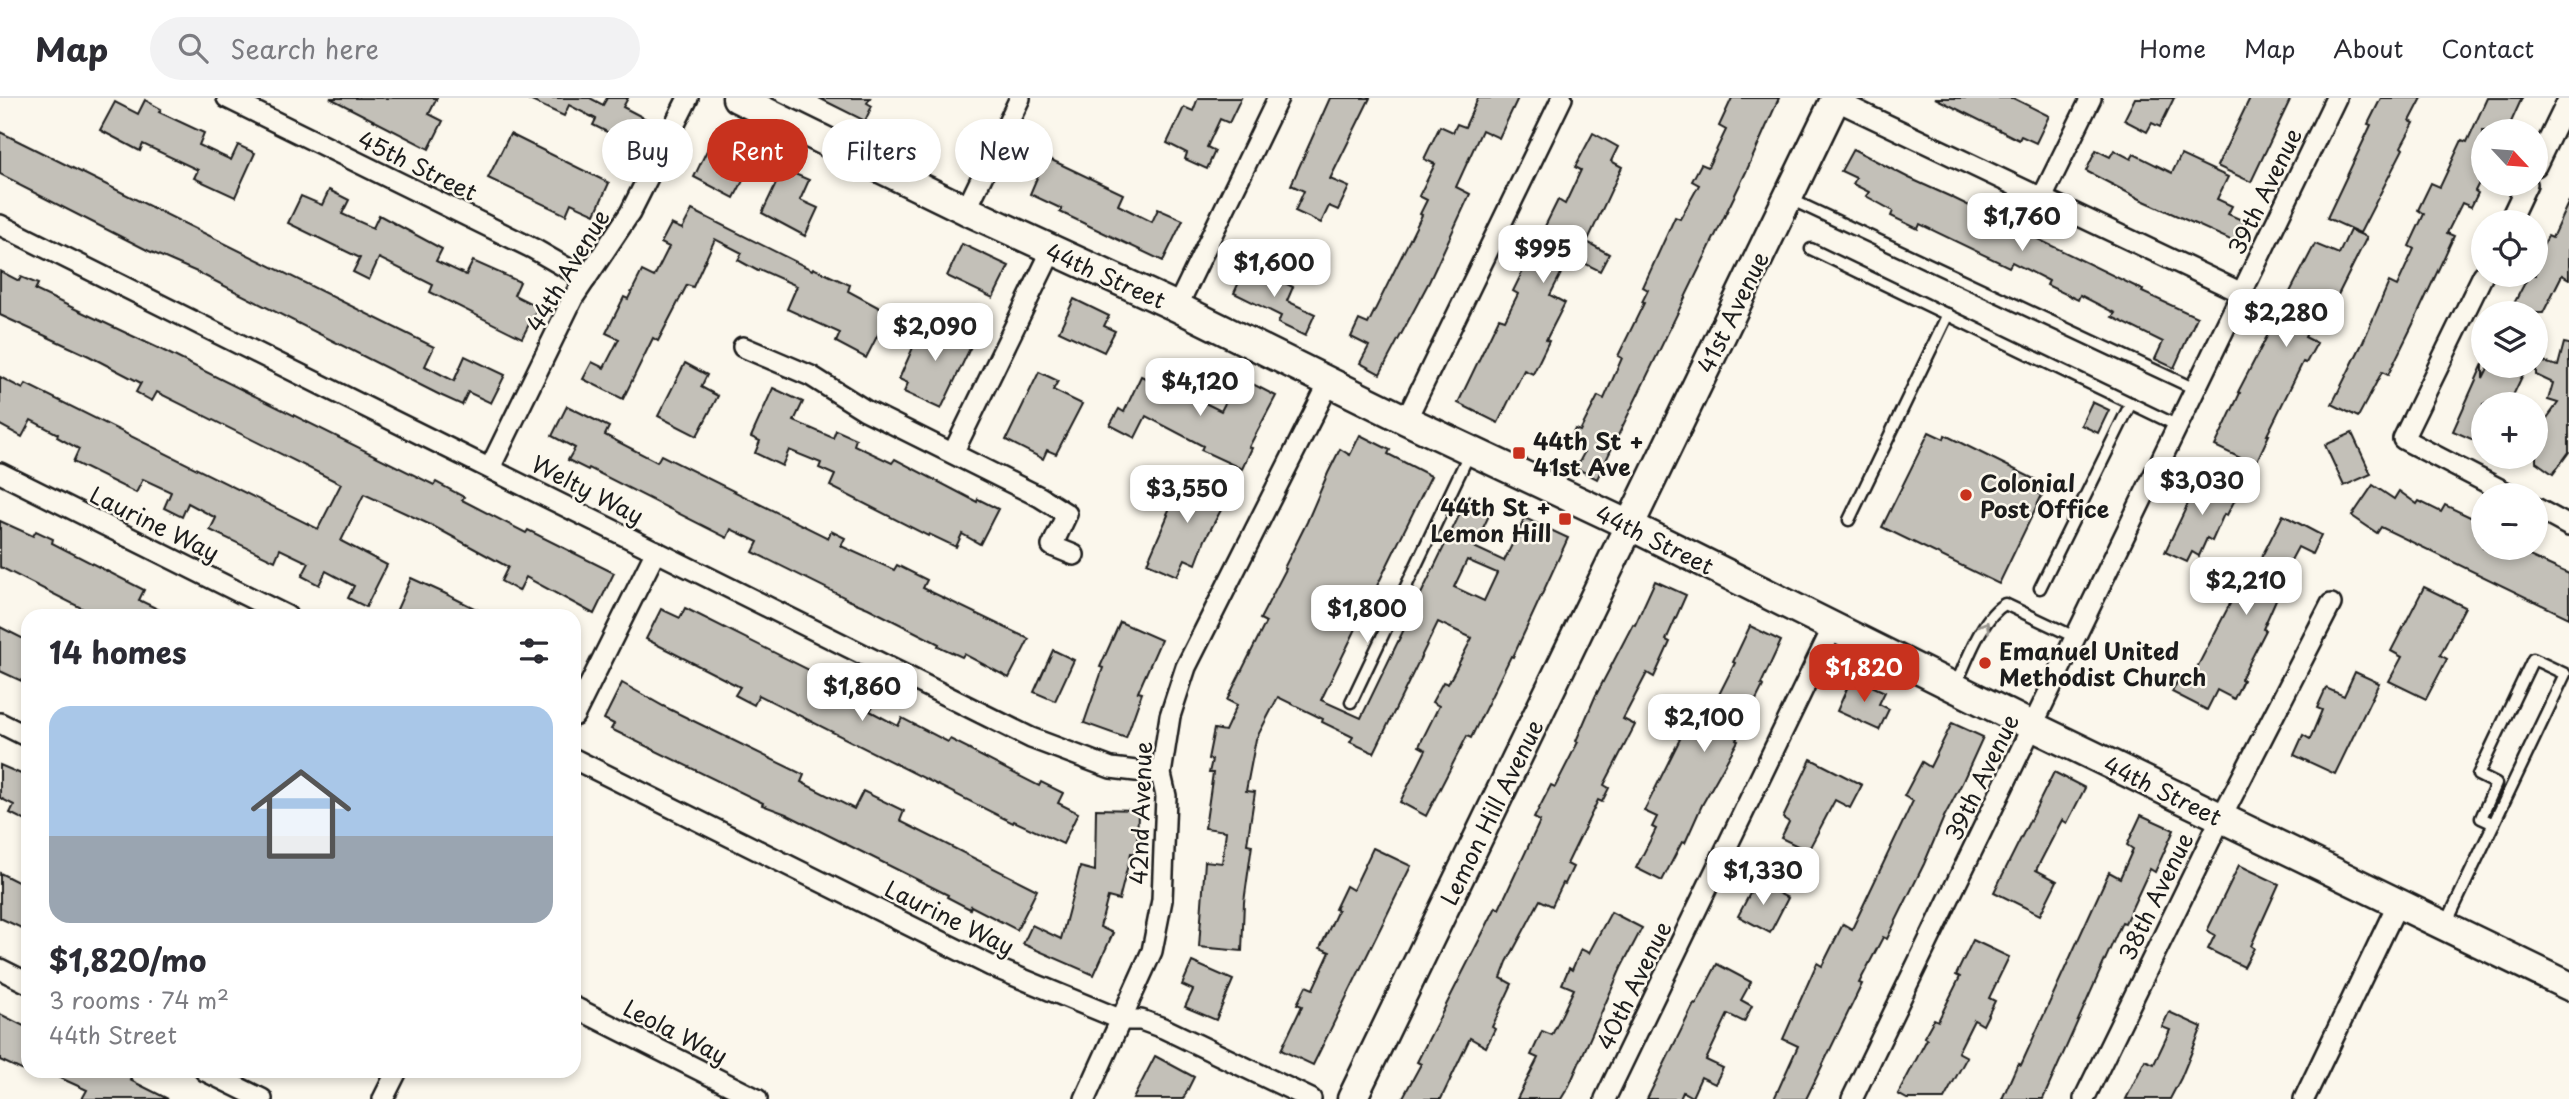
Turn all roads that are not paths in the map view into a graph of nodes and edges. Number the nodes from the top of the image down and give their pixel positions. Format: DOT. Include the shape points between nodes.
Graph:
graph roads {
  1 [pos="227,98"];
  2 [pos="688,98"];
  3 [pos="737,98"];
  4 [pos="1020,98"];
  5 [pos="1278,98"];
  6 [pos="1562,98"];
  7 [pos="2091,98"];
  8 [pos="2336,98"];
  9 [pos="2569,98"];
  10 [pos="1835,99"];
  11 [pos="774,106"];
  12 [pos="2548,141"];
  13 [pos="1787,198"];
  14 [pos="2042,198"];
  15 [pos="966,210"];
  16 [pos="0,225"];
  17 [pos="1811,249"];
  18 [pos="1052,250"];
  19 [pos="586,279"];
  20 [pos="2477,287"];
  21 [pos="2242,293"];
  22 [pos="1177,307"];
  23 [pos="1948,314"];
  24 [pos="743,347"];
  25 [pos="1329,383"];
  26 [pos="2195,389"];
  27 [pos="2131,402"];
  28 [pos="1406,420"];
  29 [pos="2178,426"];
  30 [pos="1470,451"];
  31 [pos="953,453"];
  32 [pos="490,467"];
  33 [pos="0,473"];
  34 [pos="2488,483"];
  35 [pos="2548,515"];
  36 [pos="1849,520"];
  37 [pos="1629,525"];
  38 [pos="2569,526"];
  39 [pos="656,551"];
  40 [pos="1074,555"];
  41 [pos="2040,588"];
  42 [pos="2331,604"];
  43 [pos="273,609"];
  44 [pos="1833,627"];
  45 [pos="2077,638"];
  46 [pos="1955,687"];
  47 [pos="581,702"];
  48 [pos="1351,702"];
  49 [pos="0,723"];
  50 [pos="2032,726"];
  51 [pos="21,734"];
  52 [pos="581,762"];
  53 [pos="1161,774"];
  54 [pos="2221,818"];
  55 [pos="2494,824"];
  56 [pos="2398,903"];
  57 [pos="2445,926"];
  58 [pos="0,969"];
  59 [pos="21,980"];
  60 [pos="2569,986"];
  61 [pos="581,1011"];
  62 [pos="1122,1020"];
  63 [pos="219,1078"];
  64 [pos="394,1078"];
  65 [pos="262,1099"];
  66 [pos="383,1099"];
  67 [pos="757,1099"];
  68 [pos="1085,1099"];
  69 [pos="1311,1099"];
  70 [pos="1352,1099"];
  71 [pos="1605,1099"];
  72 [pos="1852,1099"];
  73 [pos="2084,1099"];
  74 [pos="2304,1099"];
  1 -- 19 [label="street, 45th Street"];
  2 -- 19 [label="street, 44th Avenue" via="630,214"];
  3 -- 11 [label="street, 44th Street"];
  4 -- 15 [label="street"];
  5 -- 22 [label="street"];
  6 -- 28 [label="street"];
  7 -- 14 [label="street"];
  8 -- 21 [label="street, 39th Avenue"];
  9 -- 12 [label="street"];
  10 -- 13 [label="street, 41st Avenue"];
  10 -- 14 [label="street"];
  11 -- 15 [label="street, 44th Street"];
  13 -- 26 [label="lane"];
  13 -- 37 [label="street, 41st Avenue"];
  14 -- 21 [label="street"];
  15 -- 18 [label="street, 44th Street"];
  16 -- 32 [label="street, Welty Way"];
  17 -- 23 [label="lane"];
  18 -- 22 [label="street, 44th Street"];
  18 -- 31 [label="street"];
  19 -- 32 [label="street, 44th Avenue"];
  20 -- 34 [label="street" via="2403,439"];
  21 -- 26 [label="street, 39th Avenue"];
  22 -- 25 [label="street, 44th Street"];
  23 -- 27 [label="lane"];
  23 -- 36 [label="lane"];
  24 -- 31 [label="street" via="811,376 865,410"];
  25 -- 28 [label="street, 44th Street"];
  25 -- 53 [label="street, 42nd Avenue" via="1186,667 1170,716"];
  26 -- 29 [label="street, 39th Avenue"];
  27 -- 29 [label="lane"];
  27 -- 41 [label="lane"];
  28 -- 30 [label="street, 44th Street"];
  29 -- 45 [label="street, 39th Avenue"];
  30 -- 37 [label="street, 44th Street"];
  30 -- 48 [label="lane"];
  31 -- 40 [label="street" via="1067,514 1052,546"];
  32 -- 39 [label="street, Welty Way"];
  33 -- 43 [label="street, Laurine Way"];
  35 -- 38 [label="street"];
  37 -- 44 [label="street, 44th Street"];
  37 -- 70 [label="street, Lemon Hill Avenue"];
  39 -- 47 [label="street"];
  39 -- 53 [label="street, Welty Way" via="1031,738 1111,768"];
  42 -- 54 [label="street, 38th Avenue"];
  44 -- 46 [label="street, 44th Street"];
  44 -- 71 [label="street, 40th Avenue"];
  46 -- 45 [label="lane, one-way" via="1986,623 2005,604"];
  45 -- 50 [label="street, 39th Avenue"];
  46 -- 50 [label="street, 44th Street"];
  49 -- 51 [label="street"];
  50 -- 54 [label="street, 44th Street"];
  50 -- 72 [label="street, 39th Avenue"];
  52 -- 62 [label="street, Laurine Way" via="990,966"];
  53 -- 62 [label="street, 42nd Avenue" via="1166,796 1162,900 1152,951"];
  54 -- 56 [label="street, 44th Street"];
  54 -- 73 [label="street, 38th Avenue"];
  55 -- 55 [label="lane" via="2565,674 2533,659 2478,775 2496,784 2481,818"];
  55 -- 57 [label="lane"];
  56 -- 57 [label="street, 44th Street"];
  56 -- 74 [label="street"];
  57 -- 60 [label="street, 44th Street"];
  58 -- 59 [label="street"];
  61 -- 67 [label="street, Leola Way"];
  62 -- 68 [label="street, 42nd Avenue"];
  62 -- 69 [label="street, Laurine Way" via="1141,1020 1163,1028"];
  63 -- 65 [label="street"];
  64 -- 66 [label="street"];
}
